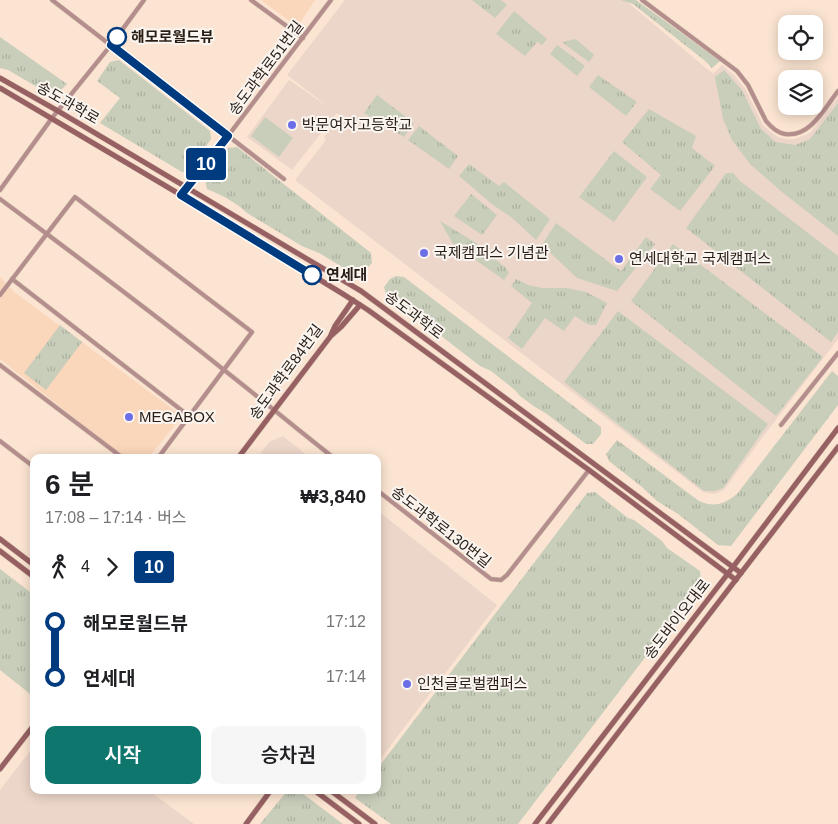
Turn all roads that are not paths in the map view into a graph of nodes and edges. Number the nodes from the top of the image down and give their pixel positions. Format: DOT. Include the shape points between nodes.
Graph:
graph roads {
  1 [pos="52,0"];
  2 [pos="144,0"];
  3 [pos="251,0"];
  4 [pos="331,0"];
  5 [pos="642,0"];
  6 [pos="303,38"];
  7 [pos="111,45"];
  8 [pos="0,78"];
  9 [pos="0,88"];
  10 [pos="838,91"];
  11 [pos="58,111"];
  12 [pos="52,118"];
  13 [pos="228,136"];
  14 [pos="284,179"];
  15 [pos="187,188"];
  16 [pos="0,190"];
  17 [pos="181,195"];
  18 [pos="0,199"];
  19 [pos="47,234"];
  20 [pos="12,279"];
  21 [pos="0,295"];
  22 [pos="353,300"];
  23 [pos="360,305"];
  24 [pos="330,337"];
  25 [pos="837,355"];
  26 [pos="0,365"];
  27 [pos="224,369"];
  28 [pos="274,410"];
  29 [pos="189,416"];
  30 [pos="781,425"];
  31 [pos="838,428"];
  32 [pos="0,441"];
  33 [pos="838,447"];
  34 [pos="117,454"];
  35 [pos="161,454"];
  36 [pos="241,454"];
  37 [pos="329,454"];
  38 [pos="30,464"];
  39 [pos="589,470"];
  40 [pos="381,493"];
  41 [pos="0,539"];
  42 [pos="0,551"];
  43 [pos="30,562"];
  44 [pos="733,567"];
  45 [pos="741,573"];
  46 [pos="30,574"];
  47 [pos="728,574"];
  48 [pos="736,580"];
  49 [pos="30,730"];
  50 [pos="0,769"];
  51 [pos="269,794"];
  52 [pos="319,794"];
  53 [pos="335,794"];
  54 [pos="246,824"];
  55 [pos="360,824"];
  56 [pos="375,824"];
  57 [pos="535,824"];
  58 [pos="548,824"];
  1 -- 7 [label="street"];
  2 -- 7 [label="street"];
  3 -- 6 [label="street"];
  4 -- 6 [label="street, 송도과학로51번길"];
  5 -- 10 [label="street" via="736,71 748,85 766,121 780,133 792,135 804,131"];
  6 -- 13 [label="street, 송도과학로51번길"];
  7 -- 11 [label="street"];
  7 -- 13 [label="street"];
  8 -- 11 [label="main road, 송도과학로"];
  9 -- 12 [label="main road, 송도과학로"];
  11 -- 12 [label="street"];
  11 -- 15 [label="main road, 송도과학로"];
  12 -- 16 [label="street"];
  12 -- 17 [label="main road, 송도과학로"];
  13 -- 14 [label="street"];
  13 -- 15 [label="street, 송도과학로51번길"];
  15 -- 17 [label="street, 송도과학로51번길"];
  15 -- 44 [label="main road, 송도과학로" via="361,291"];
  17 -- 22 [label="main road, 송도과학로"];
  18 -- 19 [label="street"];
  19 -- 20 [label="street"];
  19 -- 27 [label="street"];
  19 -- 27 [label="street" via="75,197 237,320 252,332"];
  20 -- 21 [label="street"];
  20 -- 29 [label="street"];
  22 -- 23 [label="main road, 송도과학로"];
  22 -- 24 [label="main road, 송도과학로84번길"];
  23 -- 24 [label="main road"];
  23 -- 39 [label="main road, 송도과학로"];
  24 -- 28 [label="main road, 송도과학로84번길"];
  25 -- 30 [label="street"];
  26 -- 34 [label="street"];
  27 -- 28 [label="street"];
  27 -- 29 [label="street"];
  28 -- 36 [label="main road, 송도과학로84번길"];
  28 -- 37 [label="street"];
  29 -- 35 [label="street"];
  31 -- 44 [label="main road, 송도바이오대로"];
  32 -- 38 [label="street"];
  33 -- 45 [label="main road, 송도바이오대로"];
  39 -- 40 [label="street, 송도과학로130번길" via="501,580 490,579"];
  39 -- 47 [label="main road, 송도과학로"];
  41 -- 43 [label="main road"];
  42 -- 46 [label="main road"];
  44 -- 45 [label="main road, 송도과학로"];
  44 -- 47 [label="main road, 송도바이오대로"];
  45 -- 48 [label="main road, 송도바이오대로"];
  47 -- 48 [label="main road, 송도과학로"];
  47 -- 57 [label="main road, 송도바이오대로"];
  48 -- 58 [label="main road, 송도바이오대로"];
  49 -- 50 [label="main road"];
  51 -- 54 [label="main road"];
  52 -- 55 [label="main road"];
  53 -- 56 [label="main road"];
}
